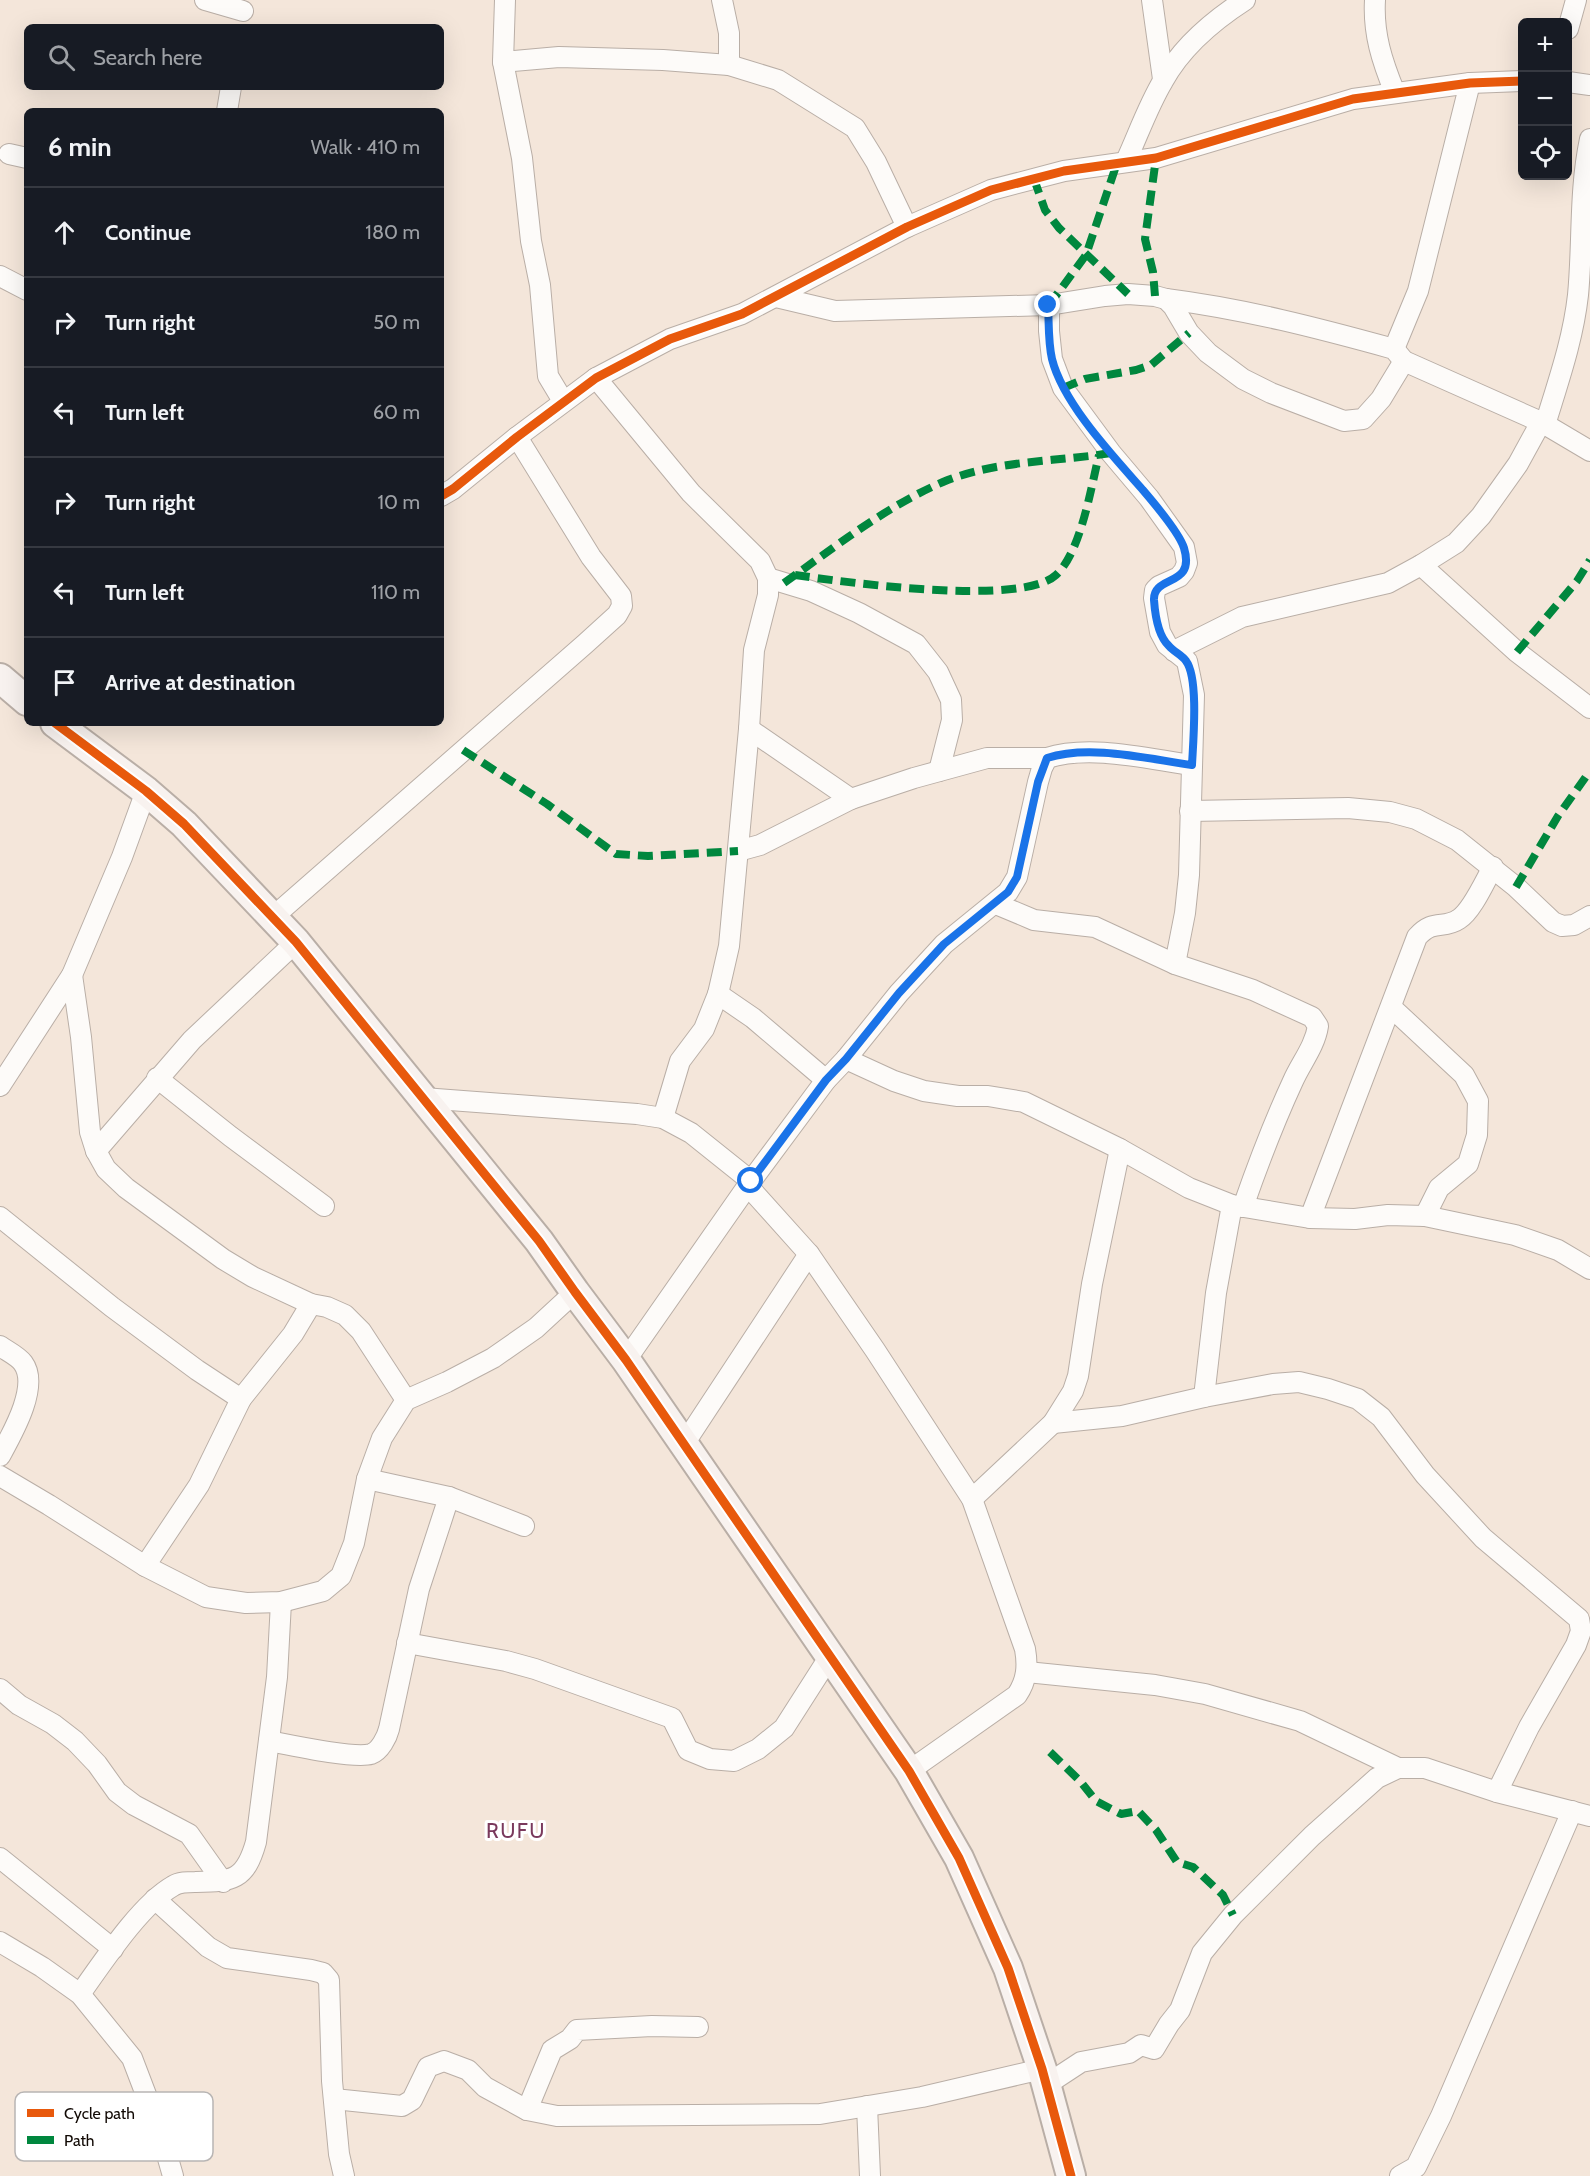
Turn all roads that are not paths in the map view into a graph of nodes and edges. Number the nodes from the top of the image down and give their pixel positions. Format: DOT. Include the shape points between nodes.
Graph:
graph roads {
  1 [pos="205,0"];
  2 [pos="506,0"];
  3 [pos="722,0"];
  4 [pos="1152,0"];
  5 [pos="1245,0"];
  6 [pos="1375,0"];
  7 [pos="1576,0"];
  8 [pos="243,13"];
  9 [pos="1571,18"];
  10 [pos="503,62"];
  11 [pos="729,65"];
  12 [pos="1163,79"];
  13 [pos="1518,81"];
  14 [pos="1470,83"];
  15 [pos="1572,83"];
  16 [pos="1590,85"];
  17 [pos="230,90"];
  18 [pos="1395,93"];
  19 [pos="228,108"];
  20 [pos="1590,139"];
  21 [pos="1126,161"];
  22 [pos="907,227"];
  23 [pos="0,276"];
  24 [pos="24,288"];
  25 [pos="1584,295"];
  26 [pos="776,297"];
  27 [pos="1166,299"];
  28 [pos="1048,305"];
  29 [pos="1399,355"];
  30 [pos="596,378"];
  31 [pos="563,402"];
  32 [pos="1543,423"];
  33 [pos="517,437"];
  34 [pos="1590,450"];
  35 [pos="445,489"];
  36 [pos="1421,565"];
  37 [pos="768,578"];
  38 [pos="1174,651"];
  39 [pos="1590,708"];
  40 [pos="60,726"];
  41 [pos="749,729"];
  42 [pos="1047,758"];
  43 [pos="1192,765"];
  44 [pos="939,771"];
  45 [pos="146,791"];
  46 [pos="851,799"];
  47 [pos="1190,811"];
  48 [pos="738,851"];
  49 [pos="1493,867"];
  50 [pos="996,904"];
  51 [pos="1590,916"];
  52 [pos="273,917"];
  53 [pos="296,942"];
  54 [pos="1175,964"];
  55 [pos="72,975"];
  56 [pos="718,994"];
  57 [pos="1391,1007"];
  58 [pos="846,1059"];
  59 [pos="157,1078"];
  60 [pos="826,1080"];
  61 [pos="0,1086"];
  62 [pos="423,1098"];
  63 [pos="663,1118"];
  64 [pos="1120,1149"];
  65 [pos="96,1151"];
  66 [pos="750,1183"];
  67 [pos="324,1206"];
  68 [pos="1238,1206"];
  69 [pos="1425,1216"];
  70 [pos="0,1217"];
  71 [pos="1310,1218"];
  72 [pos="809,1254"];
  73 [pos="1590,1269"];
  74 [pos="575,1292"];
  75 [pos="312,1305"];
  76 [pos="0,1346"];
  77 [pos="626,1360"];
  78 [pos="1204,1396"];
  79 [pos="241,1399"];
  80 [pos="406,1400"];
  81 [pos="1053,1423"];
  82 [pos="684,1444"];
  83 [pos="0,1456"];
  84 [pos="0,1476"];
  85 [pos="367,1479"];
  86 [pos="449,1497"];
  87 [pos="972,1499"];
  88 [pos="524,1526"];
  89 [pos="145,1566"];
  90 [pos="281,1602"];
  91 [pos="407,1643"];
  92 [pos="830,1656"];
  93 [pos="1027,1672"];
  94 [pos="0,1689"];
  95 [pos="269,1741"];
  96 [pos="1398,1767"];
  97 [pos="909,1771"];
  98 [pos="1497,1792"];
  99 [pos="1581,1814"];
  100 [pos="0,1858"];
  101 [pos="223,1882"];
  102 [pos="154,1899"];
  103 [pos="0,1942"];
  104 [pos="113,1949"];
  105 [pos="80,1994"];
  106 [pos="698,2027"];
  107 [pos="1044,2077"];
  108 [pos="145,2092"];
  109 [pos="334,2099"];
  110 [pos="867,2106"];
  111 [pos="527,2110"];
  112 [pos="169,2161"];
  113 [pos="173,2176"];
  114 [pos="344,2176"];
  115 [pos="870,2176"];
  116 [pos="1071,2176"];
  117 [pos="1400,2176"];
  1 -- 8 [label="street"];
  2 -- 10 [label="street"];
  3 -- 11 [label="street" via="729,33"];
  4 -- 12 [label="street"];
  5 -- 12 [label="street" via="1189,46"];
  6 -- 18 [label="street" via="1379,53"];
  7 -- 9 [label="street"];
  10 -- 11 [label="street" via="560,57"];
  10 -- 31 [label="street" via="522,158 548,376"];
  11 -- 22 [label="street" via="778,80 855,128"];
  12 -- 21 [label="street"];
  13 -- 14 [label="street"];
  14 -- 18 [label="street"];
  14 -- 29 [label="street"];
  15 -- 16 [label="street"];
  17 -- 19 [label="street"];
  18 -- 21 [label="street" via="1353,99 1156,158"];
  20 -- 25 [label="street" via="1582,203"];
  21 -- 22 [label="street" via="1064,171 991,190"];
  22 -- 26 [label="street"];
  23 -- 24 [label="street"];
  25 -- 32 [label="street"];
  26 -- 28 [label="street" via="835,311"];
  26 -- 30 [label="street" via="742,314 670,339"];
  27 -- 28 [label="street" via="1128,294"];
  27 -- 29 [label="street" via="1272,316"];
  27 -- 29 [label="street" via="1208,353 1244,379 1344,421 1363,419 1381,399"];
  28 -- 38 [label="street" via="1052,359 1063,388 1184,547 1184,571 1159,586 1154,598 1160,632"];
  29 -- 32 [label="street"];
  30 -- 31 [label="street"];
  30 -- 37 [label="street" via="691,493 760,561"];
  31 -- 33 [label="street"];
  32 -- 34 [label="street"];
  32 -- 36 [label="street" via="1481,516 1456,543"];
  33 -- 35 [label="street"];
  33 -- 52 [label="street" via="591,557 621,596 622,606 585,644"];
  36 -- 38 [label="street" via="1388,583 1242,617"];
  36 -- 39 [label="street" via="1517,652"];
  37 -- 41 [label="street" via="768,595 754,650"];
  37 -- 44 [label="street" via="811,591 916,644 938,672 951,700 952,720"];
  38 -- 43 [label="street" via="1187,661 1194,695"];
  40 -- 45 [label="street"];
  41 -- 46 [label="street"];
  41 -- 48 [label="street"];
  42 -- 43 [label="street" via="1063,753 1100,753"];
  42 -- 44 [label="street" via="987,758"];
  42 -- 50 [label="street" via="1017,877"];
  43 -- 47 [label="street"];
  44 -- 46 [label="street"];
  45 -- 52 [label="street" via="184,824"];
  45 -- 55 [label="street"];
  46 -- 48 [label="street" via="760,845"];
  47 -- 49 [label="street" via="1348,808 1389,812 1416,819 1457,840"];
  47 -- 54 [label="street" via="1189,875"];
  48 -- 56 [label="street" via="729,946"];
  49 -- 51 [label="street" via="1553,922 1574,925"];
  49 -- 57 [label="street" via="1459,919 1431,925 1417,938"];
  50 -- 54 [label="street" via="1034,920 1095,927"];
  50 -- 58 [label="street" via="944,944"];
  52 -- 53 [label="street"];
  53 -- 59 [label="street"];
  53 -- 62 [label="street"];
  54 -- 68 [label="street" via="1253,990 1312,1017 1318,1026"];
  55 -- 61 [label="street"];
  55 -- 65 [label="street" via="90,1132"];
  56 -- 60 [label="street" via="753,1018"];
  56 -- 63 [label="street" via="704,1029 680,1061"];
  57 -- 69 [label="street" via="1464,1075 1478,1101 1477,1135 1468,1164 1439,1188"];
  57 -- 71 [label="street"];
  58 -- 60 [label="street"];
  58 -- 64 [label="street" via="924,1091 1024,1102"];
  59 -- 65 [label="street"];
  59 -- 67 [label="street"];
  60 -- 66 [label="street"];
  62 -- 63 [label="street"];
  62 -- 74 [label="street" via="539,1241"];
  63 -- 66 [label="street" via="691,1133"];
  64 -- 68 [label="street" via="1189,1188"];
  64 -- 81 [label="street" via="1078,1376"];
  65 -- 75 [label="street" via="106,1169 126,1188 223,1259"];
  66 -- 72 [label="street"];
  66 -- 77 [label="street"];
  68 -- 71 [label="street"];
  68 -- 78 [label="street" via="1216,1293"];
  69 -- 71 [label="street"];
  69 -- 73 [label="street" via="1515,1235 1558,1250"];
  70 -- 79 [label="street" via="112,1307"];
  72 -- 82 [label="street"];
  72 -- 87 [label="street"];
  74 -- 77 [label="street"];
  74 -- 80 [label="street" via="536,1328 493,1358"];
  75 -- 79 [label="street"];
  75 -- 80 [label="street" via="345,1315 361,1331"];
  76 -- 83 [label="street" via="22,1362 28,1385 20,1414"];
  77 -- 82 [label="street"];
  78 -- 81 [label="street" via="1122,1416"];
  78 -- 98 [label="street" via="1299,1382 1358,1399 1381,1417 1425,1475 1483,1538 1579,1619 1581,1631 1575,1645"];
  79 -- 89 [label="street" via="199,1485"];
  80 -- 85 [label="street" via="382,1438"];
  81 -- 87 [label="street"];
  82 -- 92 [label="street"];
  84 -- 89 [label="street"];
  85 -- 86 [label="street"];
  85 -- 90 [label="street" via="354,1543 341,1576 323,1591"];
  86 -- 88 [label="street"];
  86 -- 91 [label="street" via="419,1589"];
  87 -- 93 [label="street" via="1025,1649"];
  89 -- 90 [label="street" via="206,1597 246,1603"];
  90 -- 95 [label="street"];
  91 -- 92 [label="street" via="535,1669 672,1718 688,1750 710,1759 734,1761 758,1749 784,1728"];
  91 -- 95 [label="street" via="388,1735 377,1751 369,1755 341,1753"];
  92 -- 97 [label="street"];
  93 -- 96 [label="street" via="1205,1694 1300,1721"];
  93 -- 97 [label="street" via="1017,1695"];
  94 -- 101 [label="street" via="75,1741 117,1792 189,1834"];
  95 -- 101 [label="street" via="251,1859 240,1874"];
  96 -- 98 [label="street" via="1425,1768"];
  96 -- 107 [label="street" via="1377,1778 1312,1836 1233,1915 1202,1953 1180,2010 1154,2049 1141,2045 1129,2053 1081,2062"];
  97 -- 107 [label="street" via="959,1858 1008,1968"];
  98 -- 99 [label="street"];
  99 -- 117 [label="street" via="1442,2116 1416,2167"];
  100 -- 104 [label="street"];
  101 -- 102 [label="street" via="175,1884"];
  102 -- 104 [label="street"];
  102 -- 109 [label="street" via="208,1947 227,1958 323,1973 329,1980 330,1991"];
  103 -- 105 [label="street"];
  104 -- 105 [label="street"];
  105 -- 108 [label="street" via="132,2058"];
  106 -- 111 [label="street" via="577,2030 552,2050"];
  107 -- 110 [label="street"];
  107 -- 116 [label="street"];
  109 -- 111 [label="street" via="402,2106 412,2100 428,2067 444,2061 468,2070 485,2087"];
  109 -- 114 [label="street"];
  110 -- 111 [label="street" via="820,2114 557,2116"];
  110 -- 115 [label="street"];
  112 -- 113 [label="street"];
}
